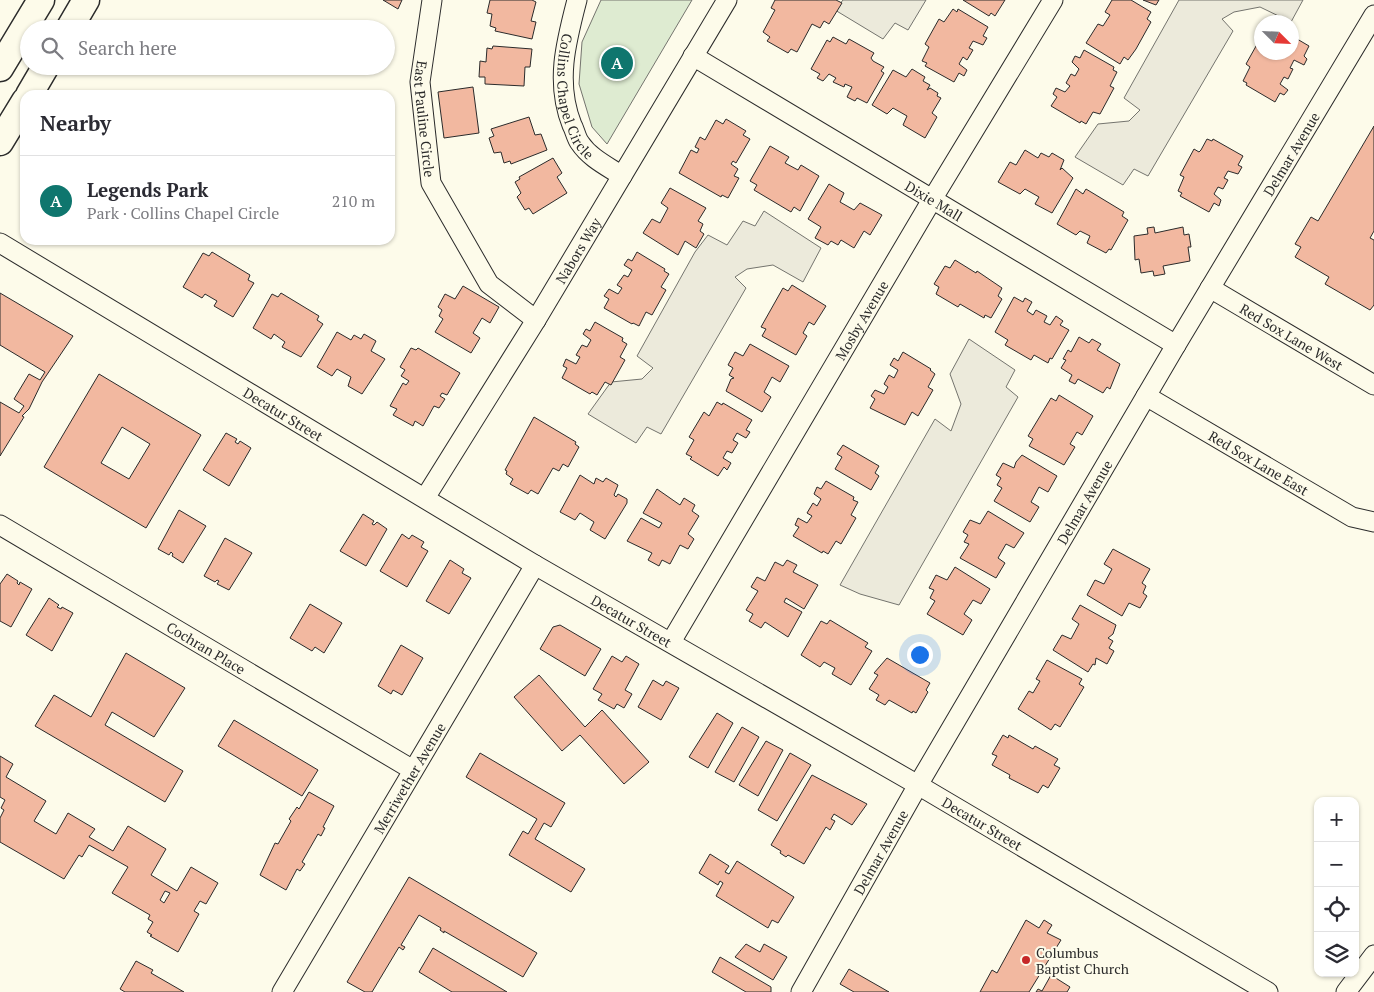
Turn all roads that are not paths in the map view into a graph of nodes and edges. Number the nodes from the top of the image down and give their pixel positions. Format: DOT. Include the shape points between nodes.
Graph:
graph roads {
  1 [pos="41,0"];
  2 [pos="86,0"];
  3 [pos="432,0"];
  4 [pos="578,0"];
  5 [pos="727,0"];
  6 [pos="1053,0"];
  7 [pos="1374,15"];
  8 [pos="29,20"];
  9 [pos="74,20"];
  10 [pos="20,35"];
  11 [pos="693,56"];
  12 [pos="0,68"];
  13 [pos="41,75"];
  14 [pos="32,90"];
  15 [pos="20,109"];
  16 [pos="0,142"];
  17 [pos="622,176"];
  18 [pos="933,198"];
  19 [pos="0,243"];
  20 [pos="1210,288"];
  21 [pos="536,320"];
  22 [pos="1176,345"];
  23 [pos="1374,385"];
  24 [pos="1146,396"];
  25 [pos="425,498"];
  26 [pos="1374,522"];
  27 [pos="0,525"];
  28 [pos="535,564"];
  29 [pos="671,642"];
  30 [pos="413,770"];
  31 [pos="918,785"];
  32 [pos="1374,955"];
  33 [pos="282,992"];
  34 [pos="801,992"];
  35 [pos="1268,992"];
  36 [pos="1346,992"];
  1 -- 8 [label="main road"];
  2 -- 9 [label="main road"];
  3 -- 21 [label="street, East Pauline Circle" via="420,82 432,183 489,284"];
  4 -- 17 [label="street, Collins Chapel Circle" via="565,44 562,84 567,112 579,142 597,160"];
  5 -- 11 [label="street, Nabors Way"];
  6 -- 18 [label="street, Mosby Avenue"];
  7 -- 20 [label="street, Delmar Avenue"];
  10 -- 12 [label="main road"];
  11 -- 17 [label="street, Nabors Way"];
  11 -- 18 [label="street, Dixie Mall"];
  13 -- 14 [label="main road"];
  15 -- 16 [label="main road"];
  17 -- 21 [label="street, Nabors Way"];
  18 -- 22 [label="street, Dixie Mall"];
  18 -- 29 [label="street, Mosby Avenue"];
  19 -- 25 [label="street, Decatur Street"];
  20 -- 22 [label="street, Delmar Avenue"];
  20 -- 23 [label="street, Red Sox Lane West"];
  21 -- 25 [label="street, Nabors Way"];
  22 -- 24 [label="street, Delmar Avenue"];
  24 -- 26 [label="street, Red Sox Lane East" via="1352,517"];
  24 -- 31 [label="street, Delmar Avenue"];
  25 -- 28 [label="street, Decatur Street"];
  27 -- 30 [label="street, Cochran Place"];
  28 -- 29 [label="street, Decatur Street"];
  28 -- 30 [label="street, Merriwether Avenue"];
  29 -- 31 [label="street, Decatur Street"];
  30 -- 33 [label="street, Merriwether Avenue"];
  31 -- 34 [label="street, Delmar Avenue"];
  31 -- 35 [label="street, Decatur Street"];
  32 -- 36 [label="street"];
}
